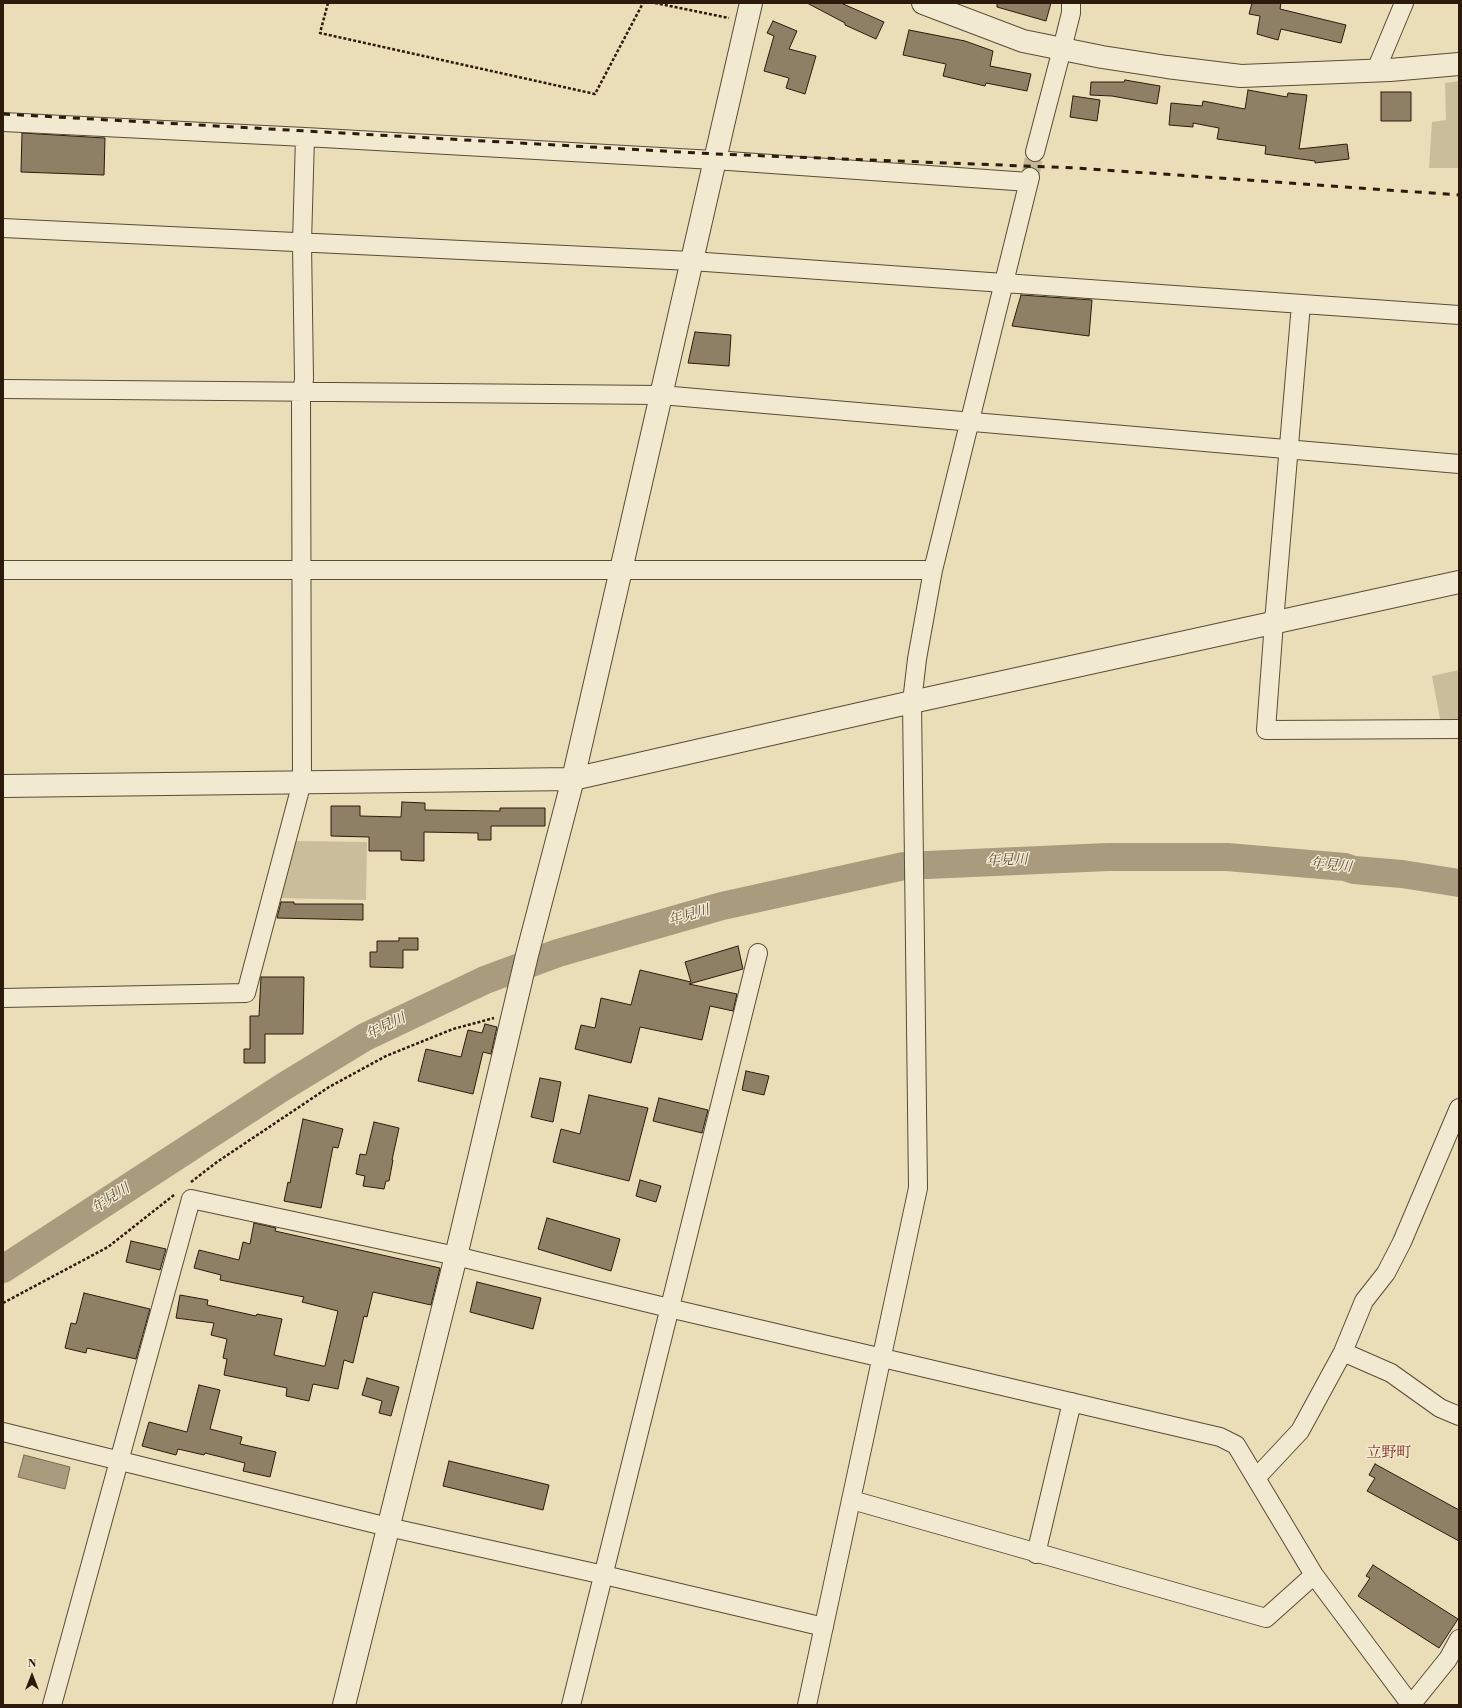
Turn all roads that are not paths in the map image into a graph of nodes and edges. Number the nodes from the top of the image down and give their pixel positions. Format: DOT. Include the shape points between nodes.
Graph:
graph roads {
  1 [pos="923,3"];
  2 [pos="1071,3"];
  3 [pos="1404,3"];
  4 [pos="749,13"];
  5 [pos="1062,49"];
  6 [pos="1459,64"];
  7 [pos="1376,70"];
  8 [pos="3,122"];
  9 [pos="305,137"];
  10 [pos="1035,152"];
  11 [pos="714,160"];
  12 [pos="3,228"];
  13 [pos="302,243"];
  14 [pos="691,261"];
  15 [pos="1004,282"];
  16 [pos="1301,304"];
  17 [pos="1459,315"];
  18 [pos="3,389"];
  19 [pos="302,392"];
  20 [pos="661,395"];
  21 [pos="970,422"];
  22 [pos="1289,449"];
  23 [pos="1459,464"];
  24 [pos="3,570"];
  25 [pos="300,570"];
  26 [pos="933,570"];
  27 [pos="621,571"];
  28 [pos="1459,582"];
  29 [pos="1274,622"];
  30 [pos="912,702"];
  31 [pos="1459,729"];
  32 [pos="573,779"];
  33 [pos="302,782"];
  34 [pos="3,786"];
  35 [pos="758,953"];
  36 [pos="3,998"];
  37 [pos="1459,1108"];
  38 [pos="456,1256"];
  39 [pos="669,1308"];
  40 [pos="1343,1352"];
  41 [pos="883,1358"];
  42 [pos="1072,1402"];
  43 [pos="1459,1416"];
  44 [pos="3,1432"];
  45 [pos="118,1461"];
  46 [pos="1256,1478"];
  47 [pos="852,1500"];
  48 [pos="388,1527"];
  49 [pos="1036,1554"];
  50 [pos="604,1575"];
  51 [pos="1314,1575"];
  52 [pos="824,1627"];
  53 [pos="1459,1639"];
  54 [pos="52,1705"];
  55 [pos="344,1705"];
  56 [pos="571,1705"];
  57 [pos="808,1705"];
  58 [pos="1411,1705"];
  1 -- 5 [label="street" via="1023,41"];
  2 -- 5 [label="street"];
  3 -- 7 [label="street"];
  4 -- 11 [label="street"];
  5 -- 7 [label="street" via="1167,67 1241,76"];
  5 -- 10 [label="street"];
  6 -- 7 [label="street"];
  8 -- 9 [label="street"];
  9 -- 11 [label="street"];
  9 -- 13 [label="street"];
  11 -- 14 [label="street"];
  11 -- 15 [label="street" via="1030,179"];
  12 -- 13 [label="street"];
  13 -- 14 [label="street"];
  13 -- 19 [label="street"];
  14 -- 15 [label="street"];
  14 -- 20 [label="street"];
  15 -- 16 [label="street"];
  15 -- 21 [label="street"];
  16 -- 17 [label="street"];
  16 -- 22 [label="street"];
  18 -- 19 [label="street"];
  19 -- 20 [label="street"];
  19 -- 25 [label="street"];
  20 -- 21 [label="street"];
  20 -- 27 [label="street"];
  21 -- 22 [label="street"];
  21 -- 26 [label="street"];
  22 -- 23 [label="street"];
  22 -- 29 [label="street"];
  24 -- 25 [label="street"];
  25 -- 27 [label="street"];
  25 -- 33 [label="street"];
  26 -- 27 [label="street"];
  26 -- 30 [label="street"];
  27 -- 32 [label="street"];
  28 -- 29 [label="street"];
  29 -- 30 [label="street"];
  29 -- 31 [label="street" via="1266,730"];
  30 -- 32 [label="street"];
  30 -- 41 [label="street" via="918,1188"];
  32 -- 33 [label="street"];
  32 -- 38 [label="street" via="536,920"];
  33 -- 34 [label="street"];
  33 -- 36 [label="street" via="246,993"];
  35 -- 39 [label="street"];
  37 -- 40 [label="street" via="1402,1242 1386,1273 1364,1301"];
  38 -- 39 [label="street"];
  38 -- 45 [label="street" via="191,1199"];
  38 -- 48 [label="street"];
  39 -- 41 [label="street"];
  39 -- 50 [label="street"];
  40 -- 43 [label="street" via="1391,1373 1440,1408"];
  40 -- 46 [label="street" via="1300,1431"];
  41 -- 42 [label="street"];
  41 -- 47 [label="street"];
  42 -- 46 [label="street" via="1220,1437 1236,1445"];
  42 -- 49 [label="street"];
  44 -- 45 [label="street"];
  45 -- 48 [label="street"];
  45 -- 54 [label="street"];
  46 -- 51 [label="street"];
  47 -- 49 [label="street"];
  47 -- 52 [label="street"];
  48 -- 50 [label="street"];
  48 -- 55 [label="street"];
  49 -- 51 [label="street" via="1266,1618"];
  50 -- 52 [label="street"];
  50 -- 56 [label="street"];
  51 -- 58 [label="street"];
  52 -- 57 [label="street"];
  53 -- 58 [label="street" via="1448,1659"];
}
